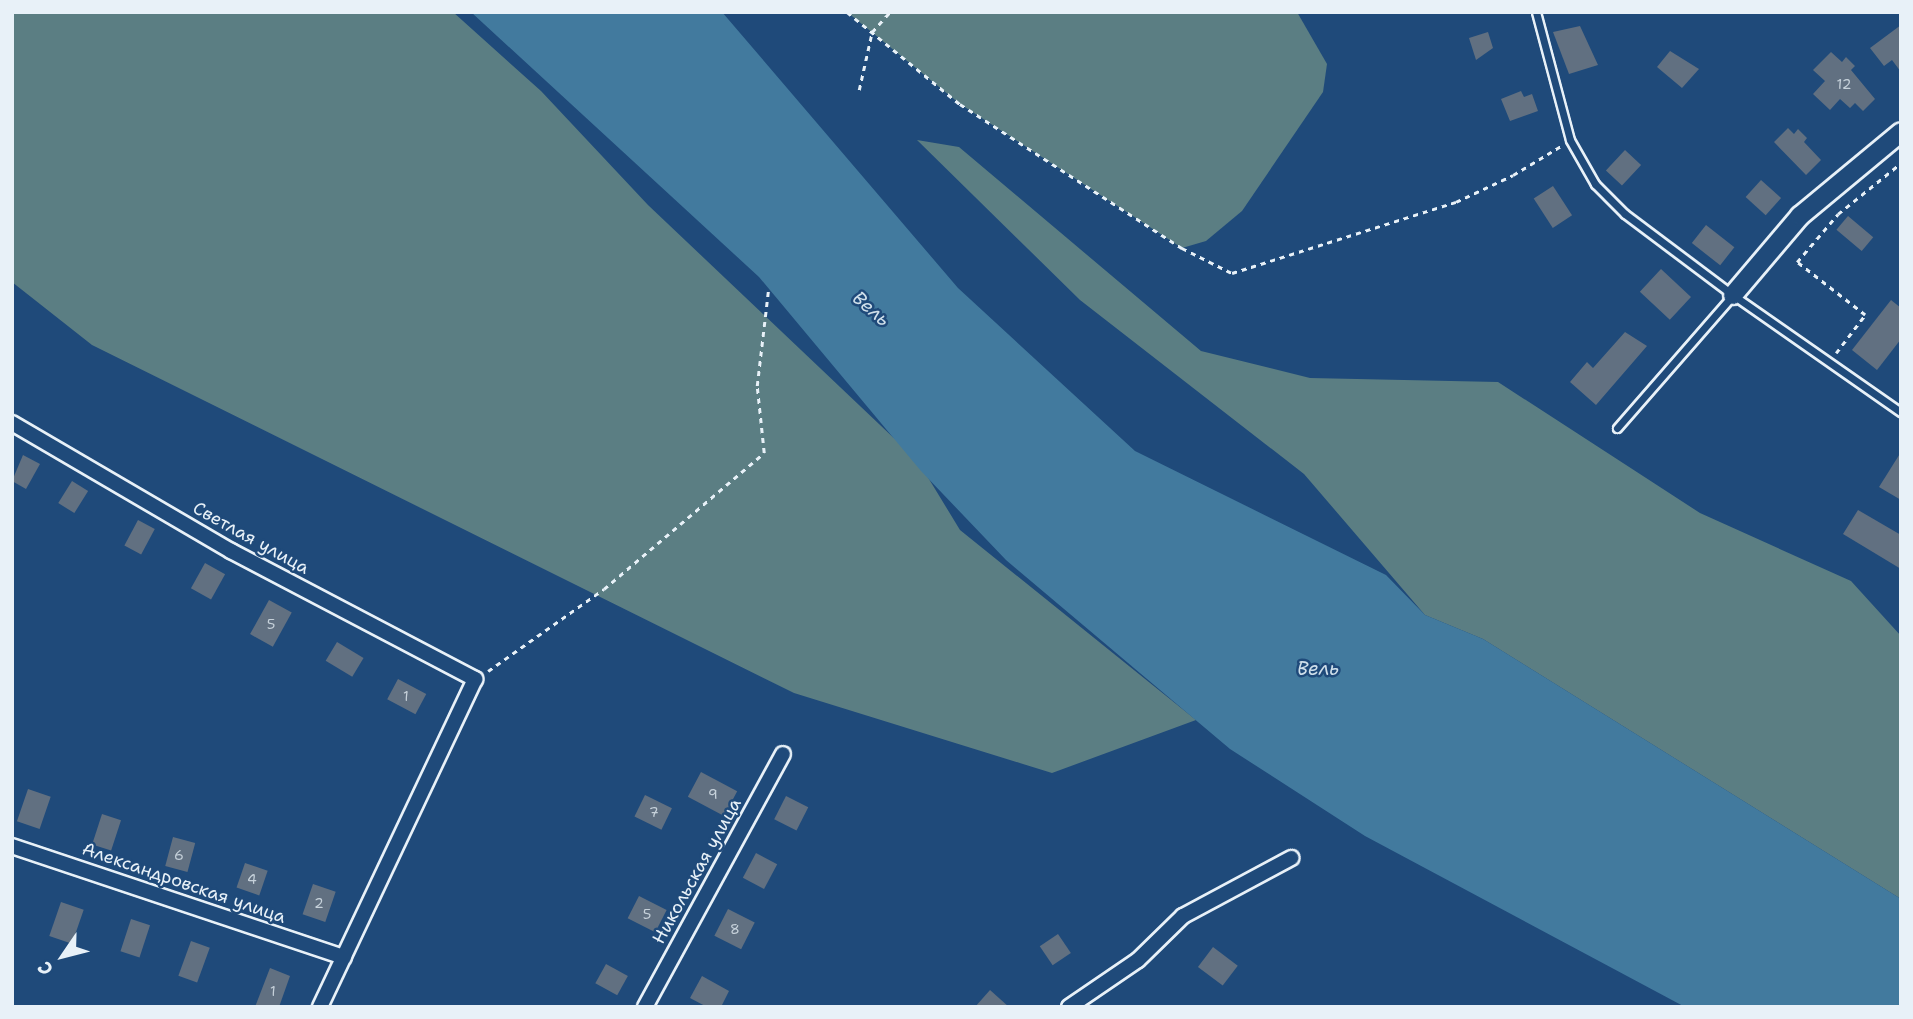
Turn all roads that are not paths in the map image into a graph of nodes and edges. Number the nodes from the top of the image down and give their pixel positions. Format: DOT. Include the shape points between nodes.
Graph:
graph roads {
  1 [pos="1536,12"];
  2 [pos="1901,132"];
  3 [pos="1733,295"];
  4 [pos="1901,412"];
  5 [pos="12,423"];
  6 [pos="1617,428"];
  7 [pos="783,754"];
  8 [pos="12,846"];
  9 [pos="1291,858"];
  10 [pos="344,957"];
  11 [pos="320,1007"];
  12 [pos="645,1007"];
  13 [pos="1069,1007"];
  1 -- 3 [label="lane" via="1570,141 1595,184 1625,214"];
  2 -- 3 [label="street" via="1800,216"];
  3 -- 4 [label="lane"];
  3 -- 6 [label="lane"];
  5 -- 10 [label="street, Светлая улица" via="231,551 475,679"];
  7 -- 12 [label="street, Никольская улица"];
  8 -- 10 [label="street, Александровская улица"];
  9 -- 13 [label="street" via="1183,916 1138,960"];
  10 -- 11 [label="street"];
}
